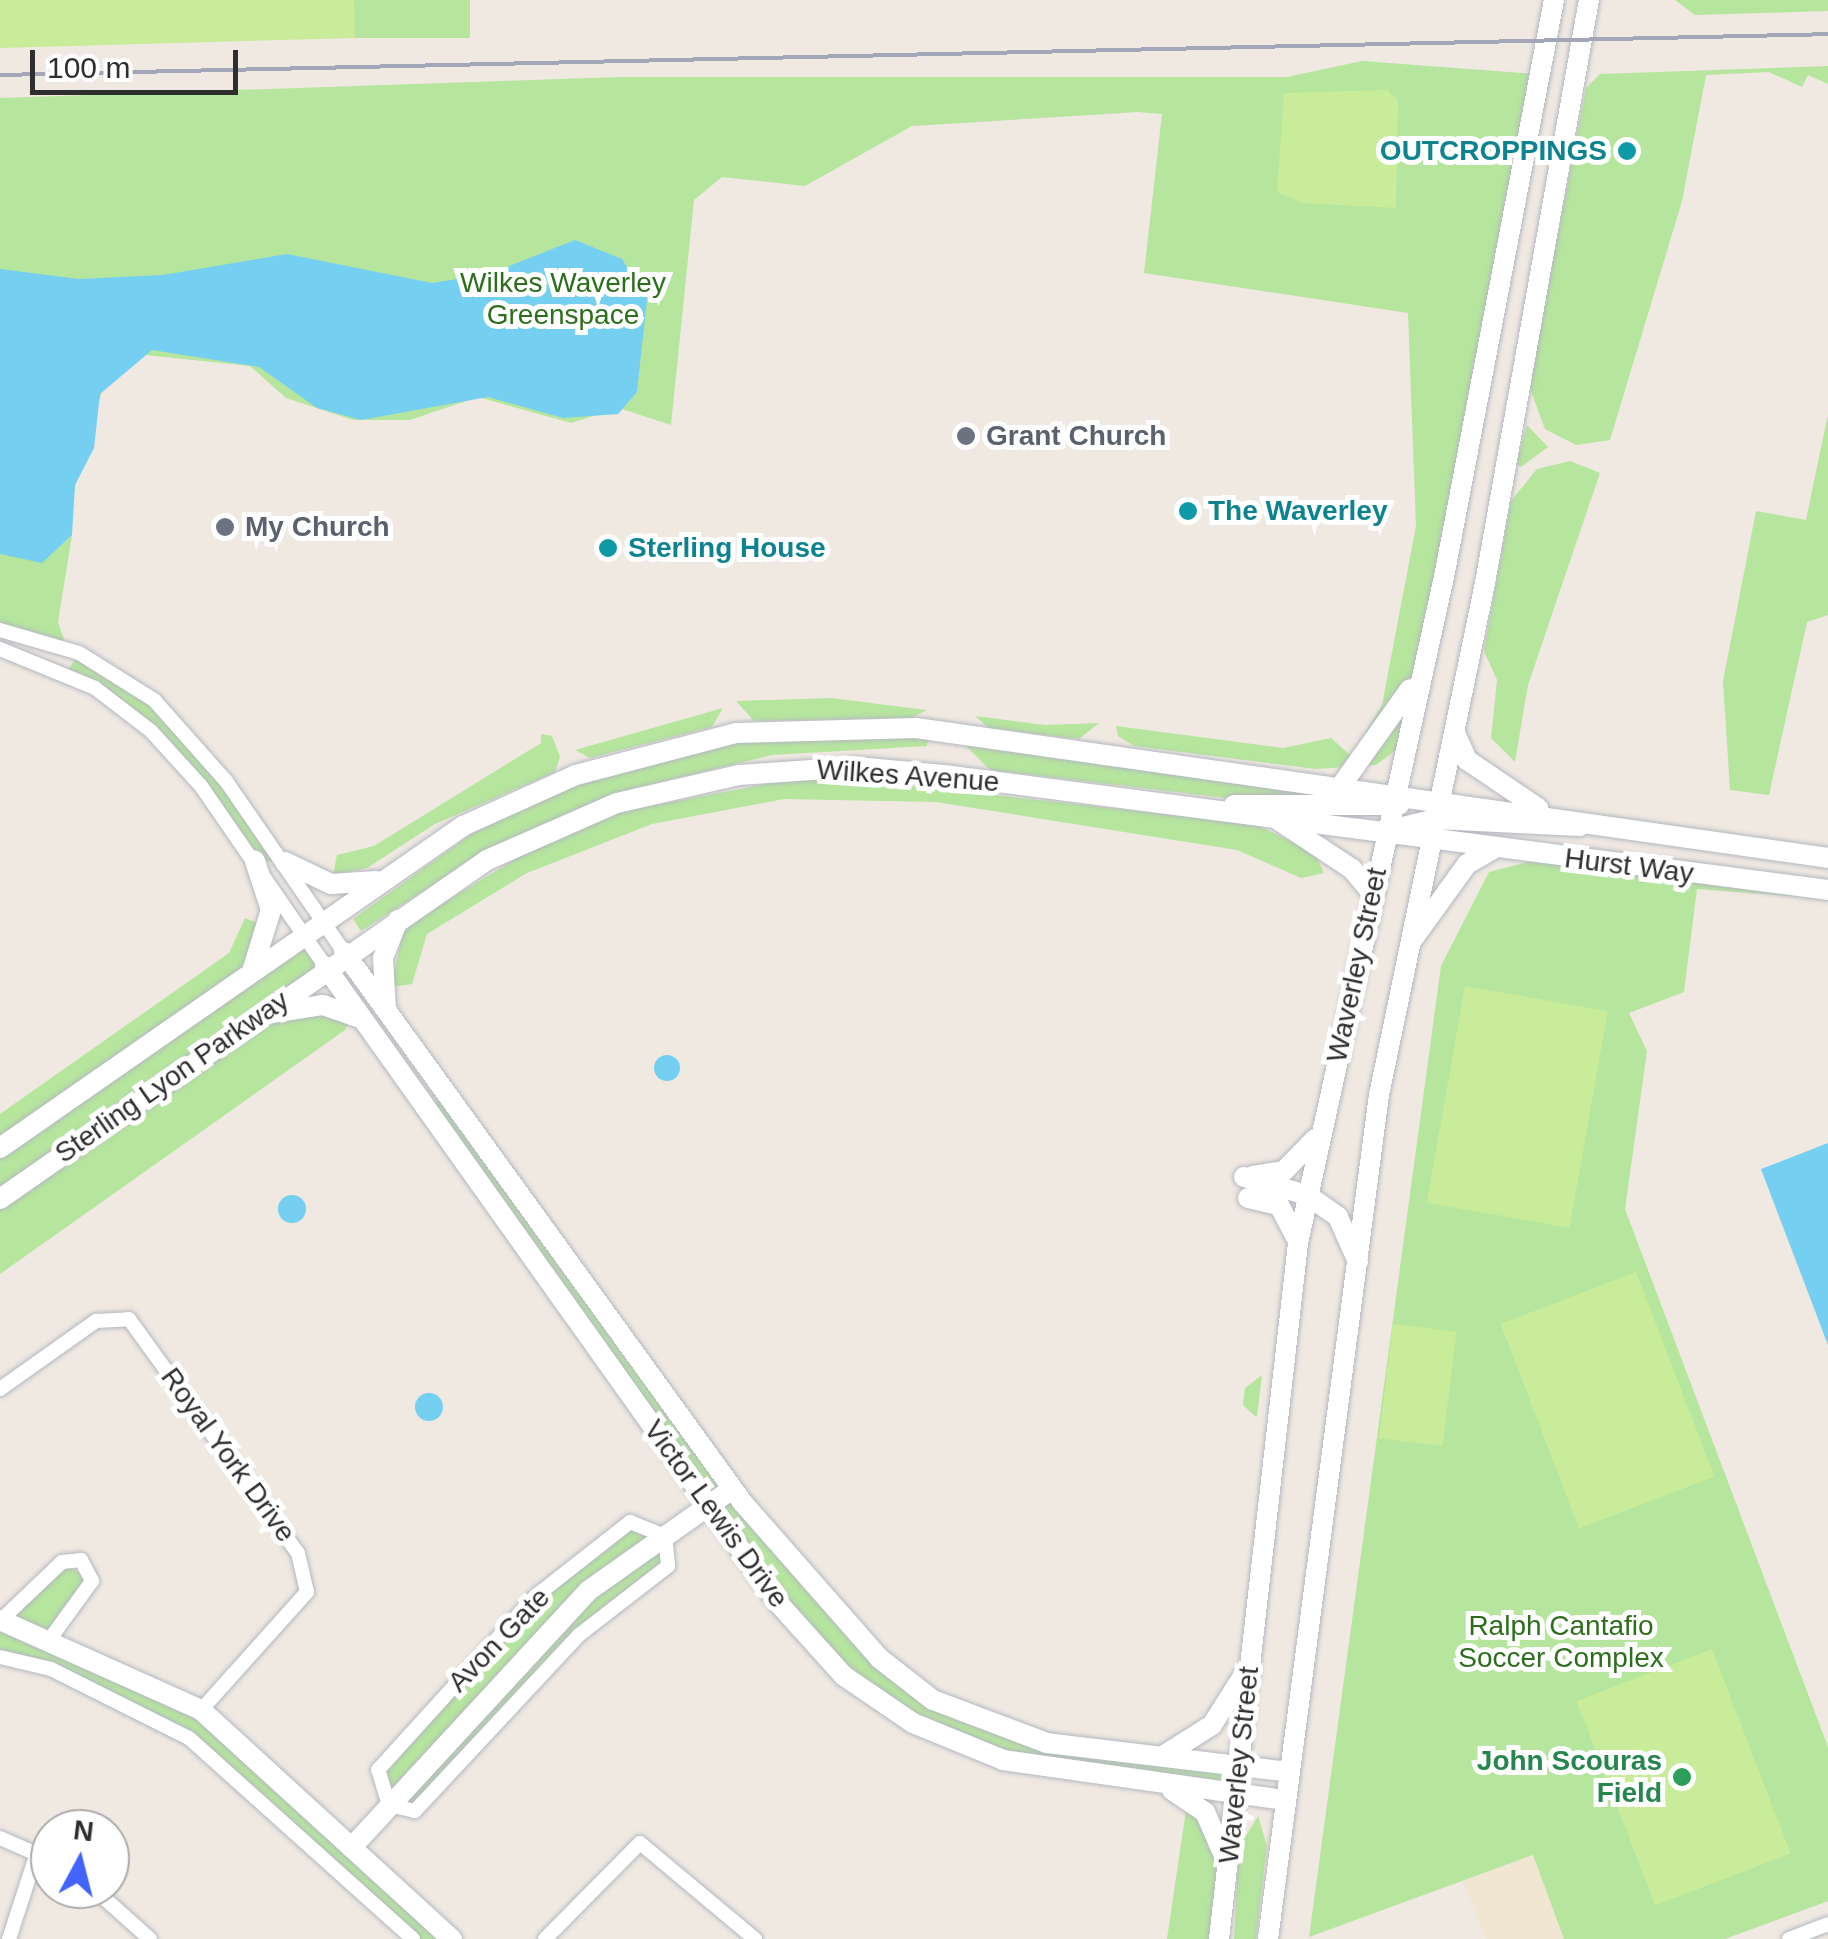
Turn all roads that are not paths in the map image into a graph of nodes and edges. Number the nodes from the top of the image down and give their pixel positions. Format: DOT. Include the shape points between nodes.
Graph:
graph roads {
  1 [pos="1554,0"];
  2 [pos="1589,0"];
  3 [pos="0,630"];
  4 [pos="0,649"];
  5 [pos="1424,666"];
  6 [pos="1454,733"];
  7 [pos="1343,783"];
  8 [pos="1440,796"];
  9 [pos="1391,797"];
  10 [pos="1219,809"];
  11 [pos="1544,811"];
  12 [pos="1272,816"];
  13 [pos="1627,824"];
  14 [pos="1432,829"];
  15 [pos="1384,832"];
  16 [pos="1493,849"];
  17 [pos="1828,858"];
  18 [pos="255,861"];
  19 [pos="284,862"];
  20 [pos="378,881"];
  21 [pos="1828,890"];
  22 [pos="1374,896"];
  23 [pos="398,920"];
  24 [pos="323,922"];
  25 [pos="304,934"];
  26 [pos="1409,944"];
  27 [pos="344,952"];
  28 [pos="325,966"];
  29 [pos="252,969"];
  30 [pos="260,1015"];
  31 [pos="378,1016"];
  32 [pos="1320,1134"];
  33 [pos="0,1148"];
  34 [pos="1246,1187"];
  35 [pos="1307,1195"];
  36 [pos="0,1199"];
  37 [pos="1298,1243"];
  38 [pos="1358,1263"];
  39 [pos="0,1389"];
  40 [pos="732,1489"];
  41 [pos="709,1506"];
  42 [pos="665,1536"];
  43 [pos="0,1620"];
  44 [pos="52,1636"];
  45 [pos="0,1657"];
  46 [pos="1250,1663"];
  47 [pos="201,1710"];
  48 [pos="1157,1758"];
  49 [pos="1238,1766"];
  50 [pos="1288,1772"];
  51 [pos="1161,1786"];
  52 [pos="1236,1794"];
  53 [pos="1286,1800"];
  54 [pos="389,1804"];
  55 [pos="0,1838"];
  56 [pos="352,1847"];
  57 [pos="30,1851"];
  58 [pos="1228,1869"];
  59 [pos="30,1890"];
  60 [pos="116,1909"];
  61 [pos="1828,1924"];
  62 [pos="9,1939"];
  63 [pos="150,1939"];
  64 [pos="413,1939"];
  65 [pos="452,1939"];
  66 [pos="546,1939"];
  67 [pos="755,1939"];
  68 [pos="1219,1939"];
  69 [pos="1268,1939"];
  70 [pos="1789,1939"];
  1 -- 5 [label="main road, Waverley Street"];
  2 -- 6 [label="main road, Waverley Street"];
  3 -- 19 [label="street" via="79,654 154,700"];
  4 -- 18 [label="street" via="124,708 178,758"];
  5 -- 7 [label="main road"];
  5 -- 9 [label="main road, Waverley Street"];
  6 -- 8 [label="main road, Waverley Street"];
  6 -- 11 [label="main road" via="1467,760"];
  7 -- 9 [label="main road, Wilkes Avenue"];
  7 -- 20 [label="main road, Wilkes Avenue" via="916,728 736,733 576,775 463,826"];
  8 -- 9 [label="main road, Wilkes Avenue"];
  8 -- 11 [label="main road, Hurst Way"];
  8 -- 14 [label="main road, Waverley Street"];
  9 -- 10 [label="main road" via="1259,799"];
  9 -- 15 [label="main road, Waverley Street"];
  10 -- 12 [label="main road, Wilkes Avenue"];
  10 -- 23 [label="main road, Wilkes Avenue" via="856,767 738,775 559,825"];
  11 -- 13 [label="main road, Hurst Way"];
  12 -- 15 [label="main road, Wilkes Avenue"];
  12 -- 22 [label="main road" via="1352,869"];
  13 -- 14 [label="main road"];
  13 -- 17 [label="main road, Hurst Way"];
  14 -- 15 [label="main road, Wilkes Avenue"];
  14 -- 16 [label="main road, Hurst Way"];
  14 -- 26 [label="main road, Waverley Street"];
  15 -- 22 [label="main road, Waverley Street"];
  16 -- 21 [label="main road, Hurst Way"];
  16 -- 26 [label="main road" via="1467,864"];
  18 -- 25 [label="street"];
  18 -- 29 [label="main road" via="271,910"];
  19 -- 20 [label="main road" via="330,884"];
  19 -- 24 [label="street"];
  20 -- 24 [label="main road, Wilkes Avenue"];
  22 -- 32 [label="main road, Waverley Street"];
  23 -- 27 [label="main road, Wilkes Avenue"];
  23 -- 31 [label="main road" via="383,958"];
  24 -- 25 [label="main road, Sterling Lyon Parkway"];
  24 -- 27 [label="street"];
  25 -- 28 [label="street"];
  25 -- 29 [label="main road, Sterling Lyon Parkway"];
  26 -- 38 [label="main road, Waverley Street"];
  27 -- 28 [label="main road, Sterling Lyon Parkway"];
  27 -- 31 [label="main road, Victor Lewis Drive"];
  28 -- 30 [label="main road, Sterling Lyon Parkway"];
  28 -- 31 [label="main road, Victor Lewis Drive"];
  29 -- 33 [label="main road, Sterling Lyon Parkway"];
  30 -- 31 [label="main road" via="322,1006"];
  30 -- 36 [label="main road, Sterling Lyon Parkway"];
  31 -- 40 [label="main road, Victor Lewis Drive"];
  31 -- 41 [label="main road, Victor Lewis Drive"];
  32 -- 34 [label="main road" via="1284,1171"];
  32 -- 35 [label="main road, Waverley Street"];
  34 -- 35 [label="main road"];
  34 -- 37 [label="main road" via="1279,1205"];
  35 -- 37 [label="main road, Waverley Street"];
  35 -- 38 [label="main road" via="1338,1217"];
  37 -- 46 [label="main road, Waverley Street"];
  38 -- 50 [label="main road, Waverley Street"];
  39 -- 47 [label="street, Royal York Drive" via="96,1321 129,1319 298,1553 307,1592"];
  40 -- 41 [label="main road, Avon Gate"];
  40 -- 48 [label="main road, Victor Lewis Drive" via="820,1600 934,1700 1047,1742"];
  41 -- 42 [label="main road, Avon Gate"];
  41 -- 51 [label="main road, Victor Lewis Drive" via="844,1676 913,1723 1004,1760"];
  42 -- 54 [label="main road, Avon Gate" via="588,1591"];
  42 -- 54 [label="street, Avon Gate" via="668,1566 580,1636 414,1810"];
  42 -- 54 [label="street, Avon Gate" via="630,1522 536,1596 378,1770"];
  43 -- 44 [label="main road"];
  43 -- 44 [label="street" via="62,1562 81,1560 92,1581"];
  44 -- 47 [label="main road"];
  45 -- 64 [label="street" via="85,1683 189,1738"];
  46 -- 48 [label="main road" via="1197,1741"];
  46 -- 49 [label="main road, Waverley Street"];
  47 -- 56 [label="main road"];
  48 -- 49 [label="main road, Victor Lewis Drive"];
  49 -- 50 [label="main road, Victor Lewis Drive"];
  49 -- 52 [label="main road, Waverley Street"];
  50 -- 53 [label="main road, Waverley Street"];
  51 -- 52 [label="main road, Victor Lewis Drive"];
  51 -- 58 [label="main road" via="1205,1812"];
  52 -- 53 [label="main road, Victor Lewis Drive"];
  52 -- 58 [label="main road, Waverley Street"];
  53 -- 69 [label="main road, Waverley Street"];
  54 -- 56 [label="main road, Avon Gate"];
  55 -- 57 [label="street"];
  56 -- 65 [label="main road"];
  58 -- 68 [label="main road, Waverley Street"];
  59 -- 62 [label="street"];
  60 -- 63 [label="street"];
  61 -- 70 [label="street"];
  66 -- 67 [label="street" via="640,1843"];
}
